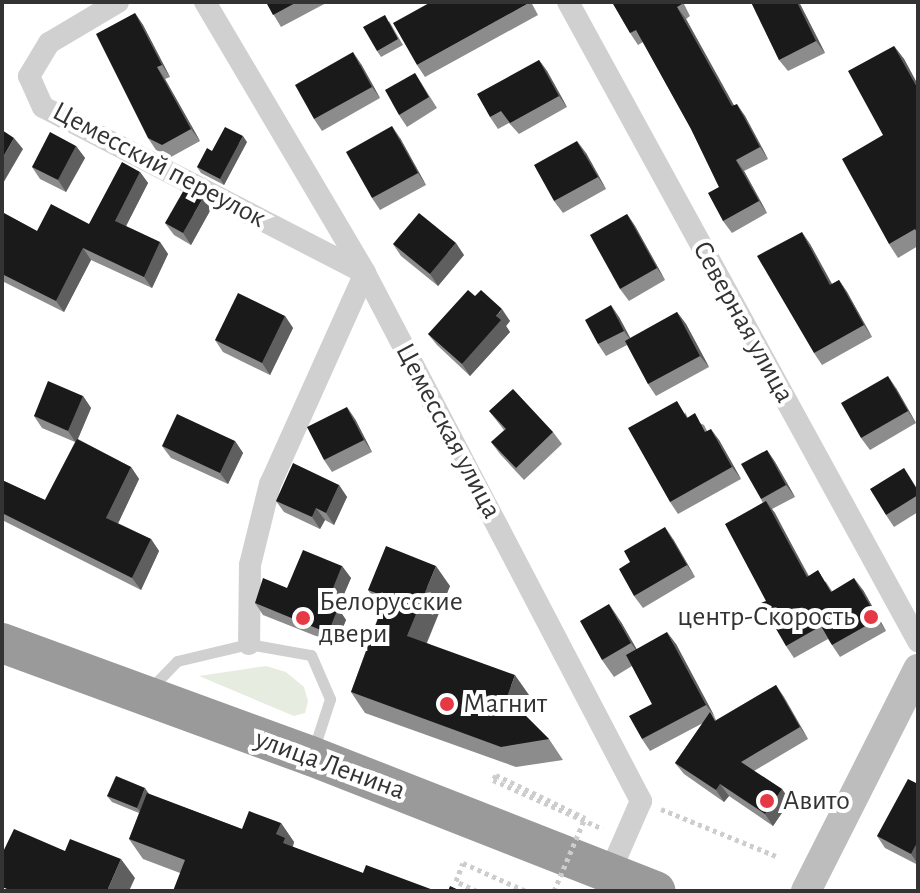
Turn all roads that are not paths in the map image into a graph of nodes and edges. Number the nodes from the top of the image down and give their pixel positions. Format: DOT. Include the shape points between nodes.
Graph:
graph roads {
  1 [pos="118,2"];
  2 [pos="205,2"];
  3 [pos="568,2"];
  4 [pos="365,273"];
  5 [pos="918,641"];
  6 [pos="2,643"];
  7 [pos="249,644"];
  8 [pos="918,669"];
  9 [pos="142,697"];
  10 [pos="311,756"];
  11 [pos="612,867"];
  12 [pos="656,891"];
  13 [pos="806,891"];
  1 -- 4 [label="street, Цемесский переулок" via="49,43 29,76 43,107"];
  2 -- 4 [label="street, Цемесская улица"];
  3 -- 5 [label="street, Северная улица"];
  4 -- 7 [label="street" via="270,484 250,565"];
  4 -- 11 [label="street, Цемесская улица" via="641,801"];
  6 -- 9 [label="highway, улица Ленина"];
  7 -- 9 [label="lane" via="177,661"];
  7 -- 10 [label="lane" via="311,655 330,699"];
  8 -- 13 [label="main road"];
  9 -- 10 [label="highway, улица Ленина"];
  10 -- 11 [label="highway, улица Ленина"];
  11 -- 12 [label="highway, улица Ленина"];
}
